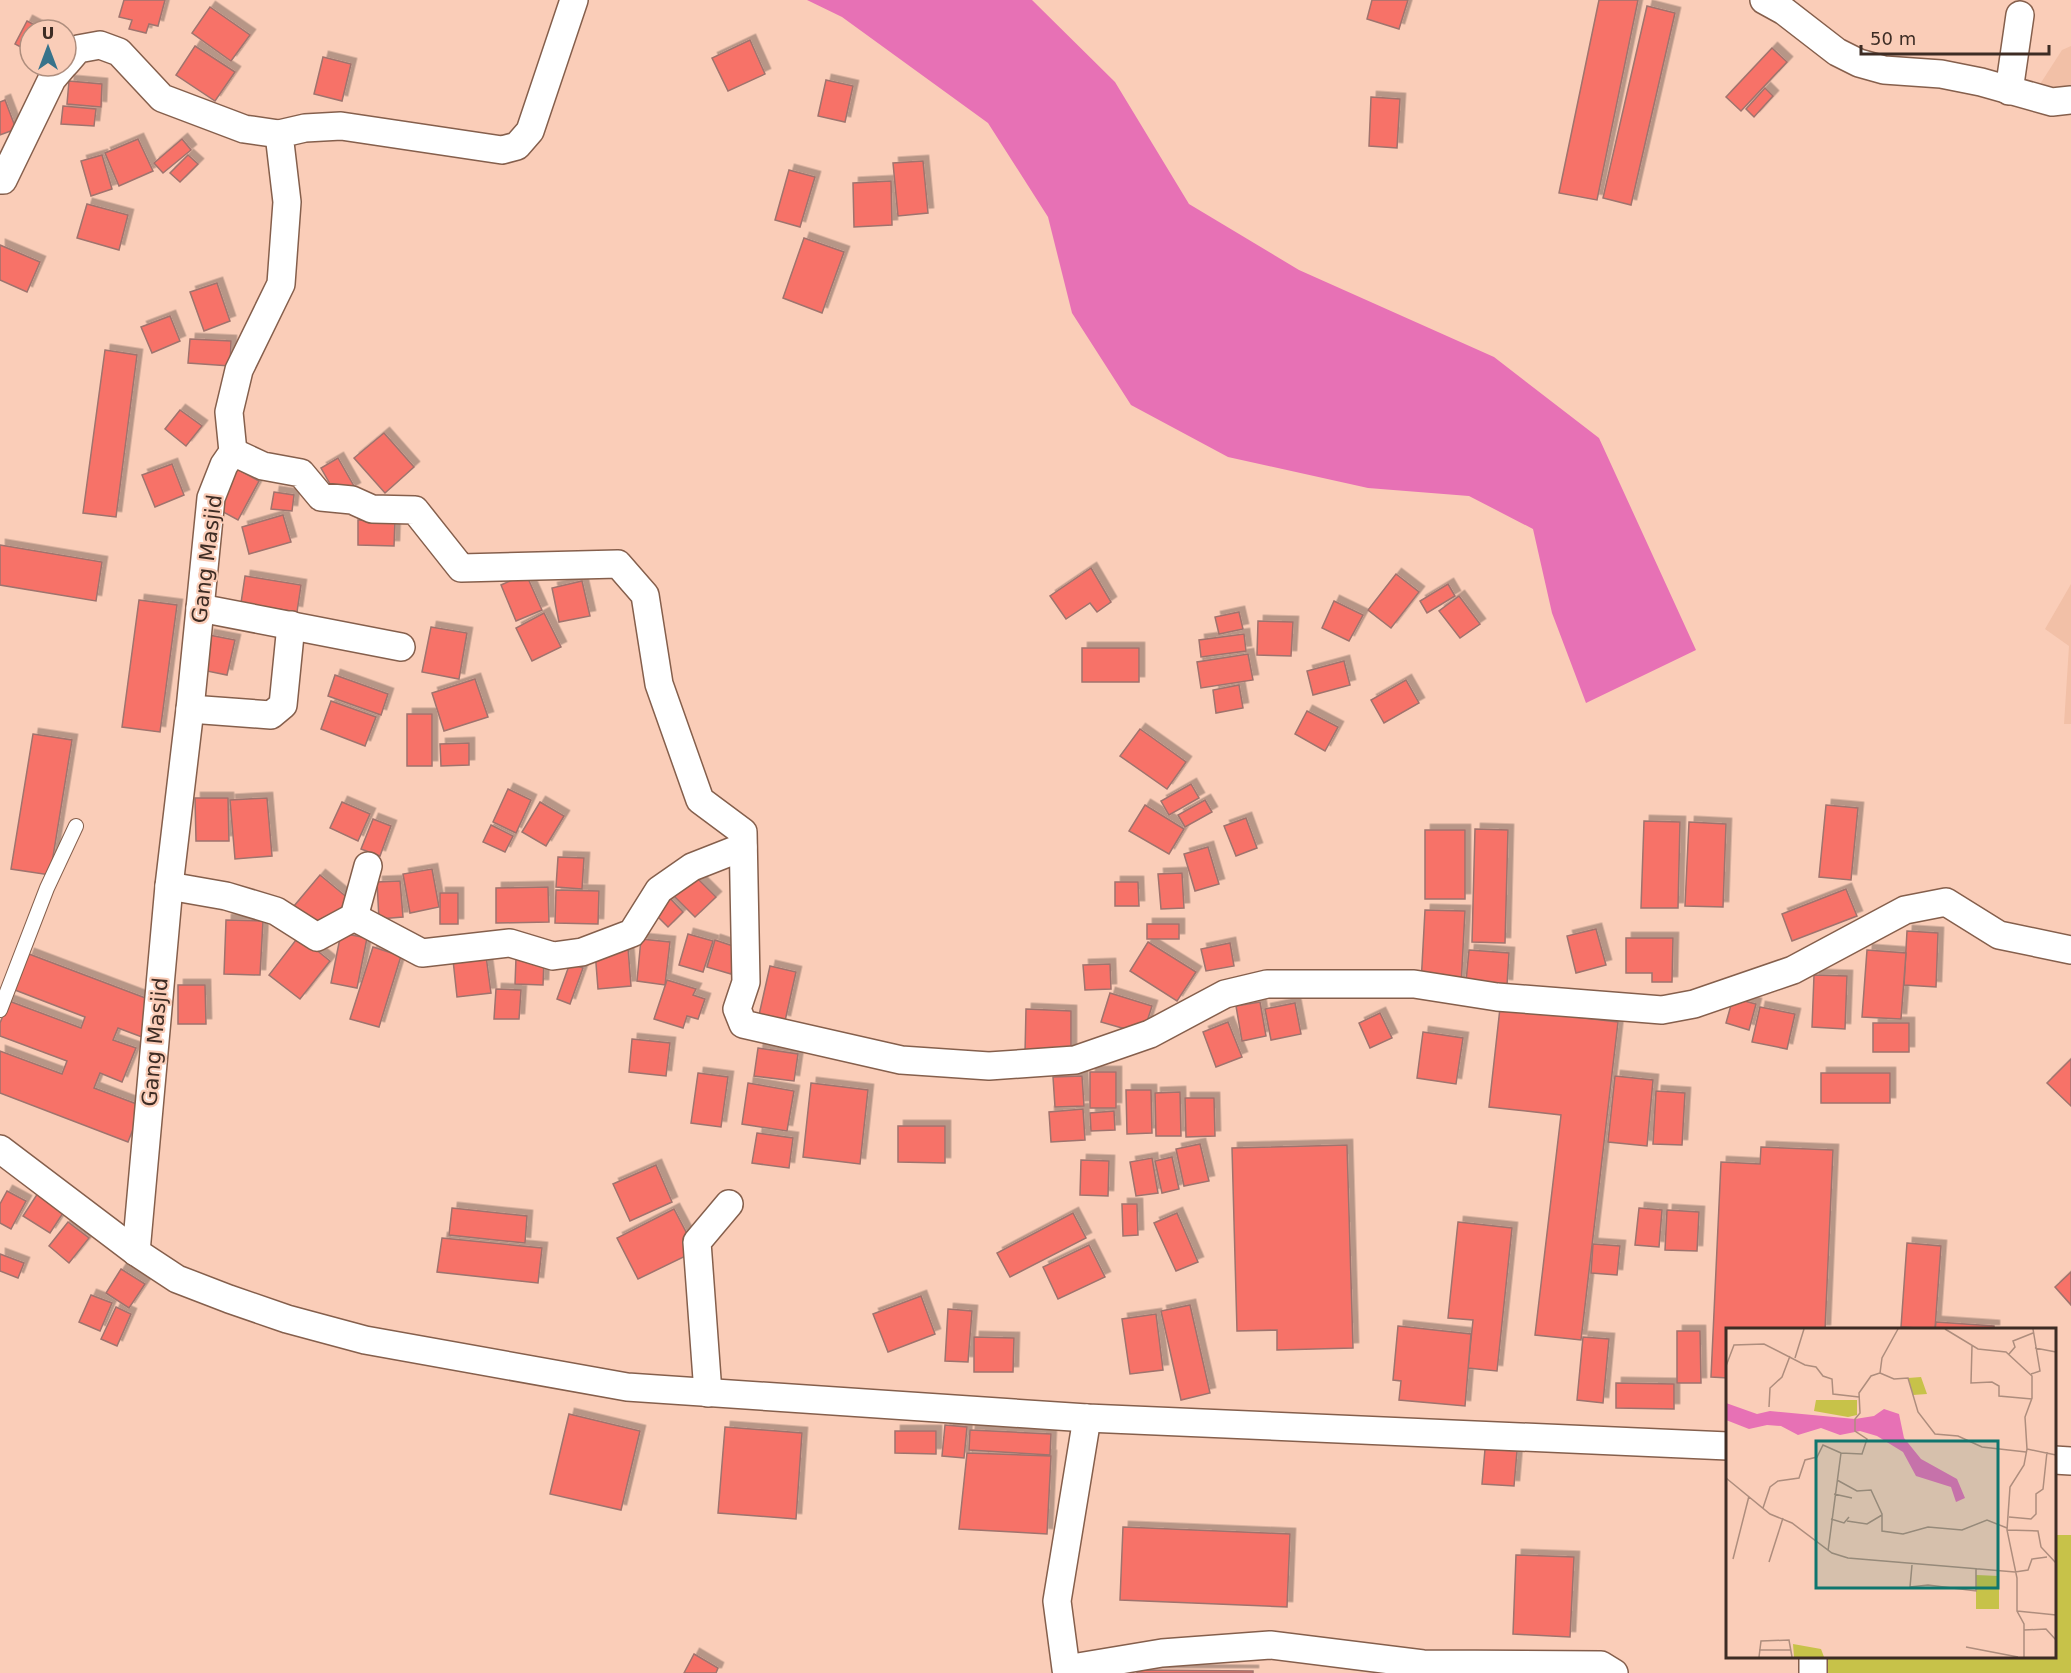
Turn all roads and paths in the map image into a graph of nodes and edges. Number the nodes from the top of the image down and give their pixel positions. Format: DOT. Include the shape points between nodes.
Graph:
graph roads {
  1 [pos="574,0"];
  2 [pos="1764,0"];
  3 [pos="2020,15"];
  4 [pos="78,49"];
  5 [pos="54,78"];
  6 [pos="2009,91"];
  7 [pos="2071,100"];
  8 [pos="279,134"];
  9 [pos="0,180"];
  10 [pos="233,452"];
  11 [pos="200,608"];
  12 [pos="291,625"];
  13 [pos="401,647"];
  14 [pos="190,709"];
  15 [pos="76,826"];
  16 [pos="743,847"];
  17 [pos="368,866"];
  18 [pos="169,886"];
  19 [pos="354,917"];
  20 [pos="2071,950"];
  21 [pos="0,1010"];
  22 [pos="0,1149"];
  23 [pos="729,1204"];
  24 [pos="136,1252"];
  25 [pos="708,1393"];
  26 [pos="1087,1418"];
  27 [pos="1726,1446"];
  28 [pos="2056,1460"];
  29 [pos="2071,1461"];
  30 [pos="1614,1673"];
  1 -- 8 [label="street" via="531,131 517,146 502,150 341,126"];
  2 -- 6 [label="street" via="1859,63 1884,70 1941,74"];
  3 -- 6 [label="street"];
  4 -- 8 [label="street" via="100,45 118,52 162,98 244,129"];
  5 -- 9 [label="street"];
  6 -- 7 [label="street" via="2052,102"];
  8 -- 10 [label="street" via="287,202 281,284 239,370 229,412"];
  10 -- 11 [label="street, Gang Masjid" via="211,498"];
  10 -- 16 [label="street" via="263,466 302,473 321,497 352,500 372,509 415,510 461,568 618,564 645,595 659,684 700,800 743,832"];
  11 -- 12 [label="street"];
  11 -- 14 [label="street, Gang Masjid"];
  12 -- 13 [label="street"];
  12 -- 14 [label="street" via="283,705 271,715"];
  14 -- 18 [label="street, Gang Masjid"];
  15 -- 21 [label="lane" via="47,888"];
  16 -- 19 [label="street" via="692,867 659,890 632,933 582,952 553,956 510,943 422,952"];
  16 -- 20 [label="street" via="746,982 737,1010 743,1024 901,1060 989,1066 1075,1060 1150,1034 1225,994 1267,984 1414,984 1497,997 1662,1010 1694,1004 1793,970 1905,910 1946,902 1999,936"];
  17 -- 19 [label="street"];
  18 -- 19 [label="street" via="276,910 317,937"];
  18 -- 24 [label="street, Gang Masjid"];
  22 -- 24 [label="street"];
  23 -- 25 [label="street" via="697,1242"];
  24 -- 25 [label="street" via="177,1279 229,1299 365,1340 627,1387"];
  25 -- 26 [label="street"];
  26 -- 27 [label="street"];
  26 -- 30 [label="street" via="1057,1601 1066,1669 1162,1653 1270,1645 1423,1664 1601,1665"];
  28 -- 29 [label="street"];
}
